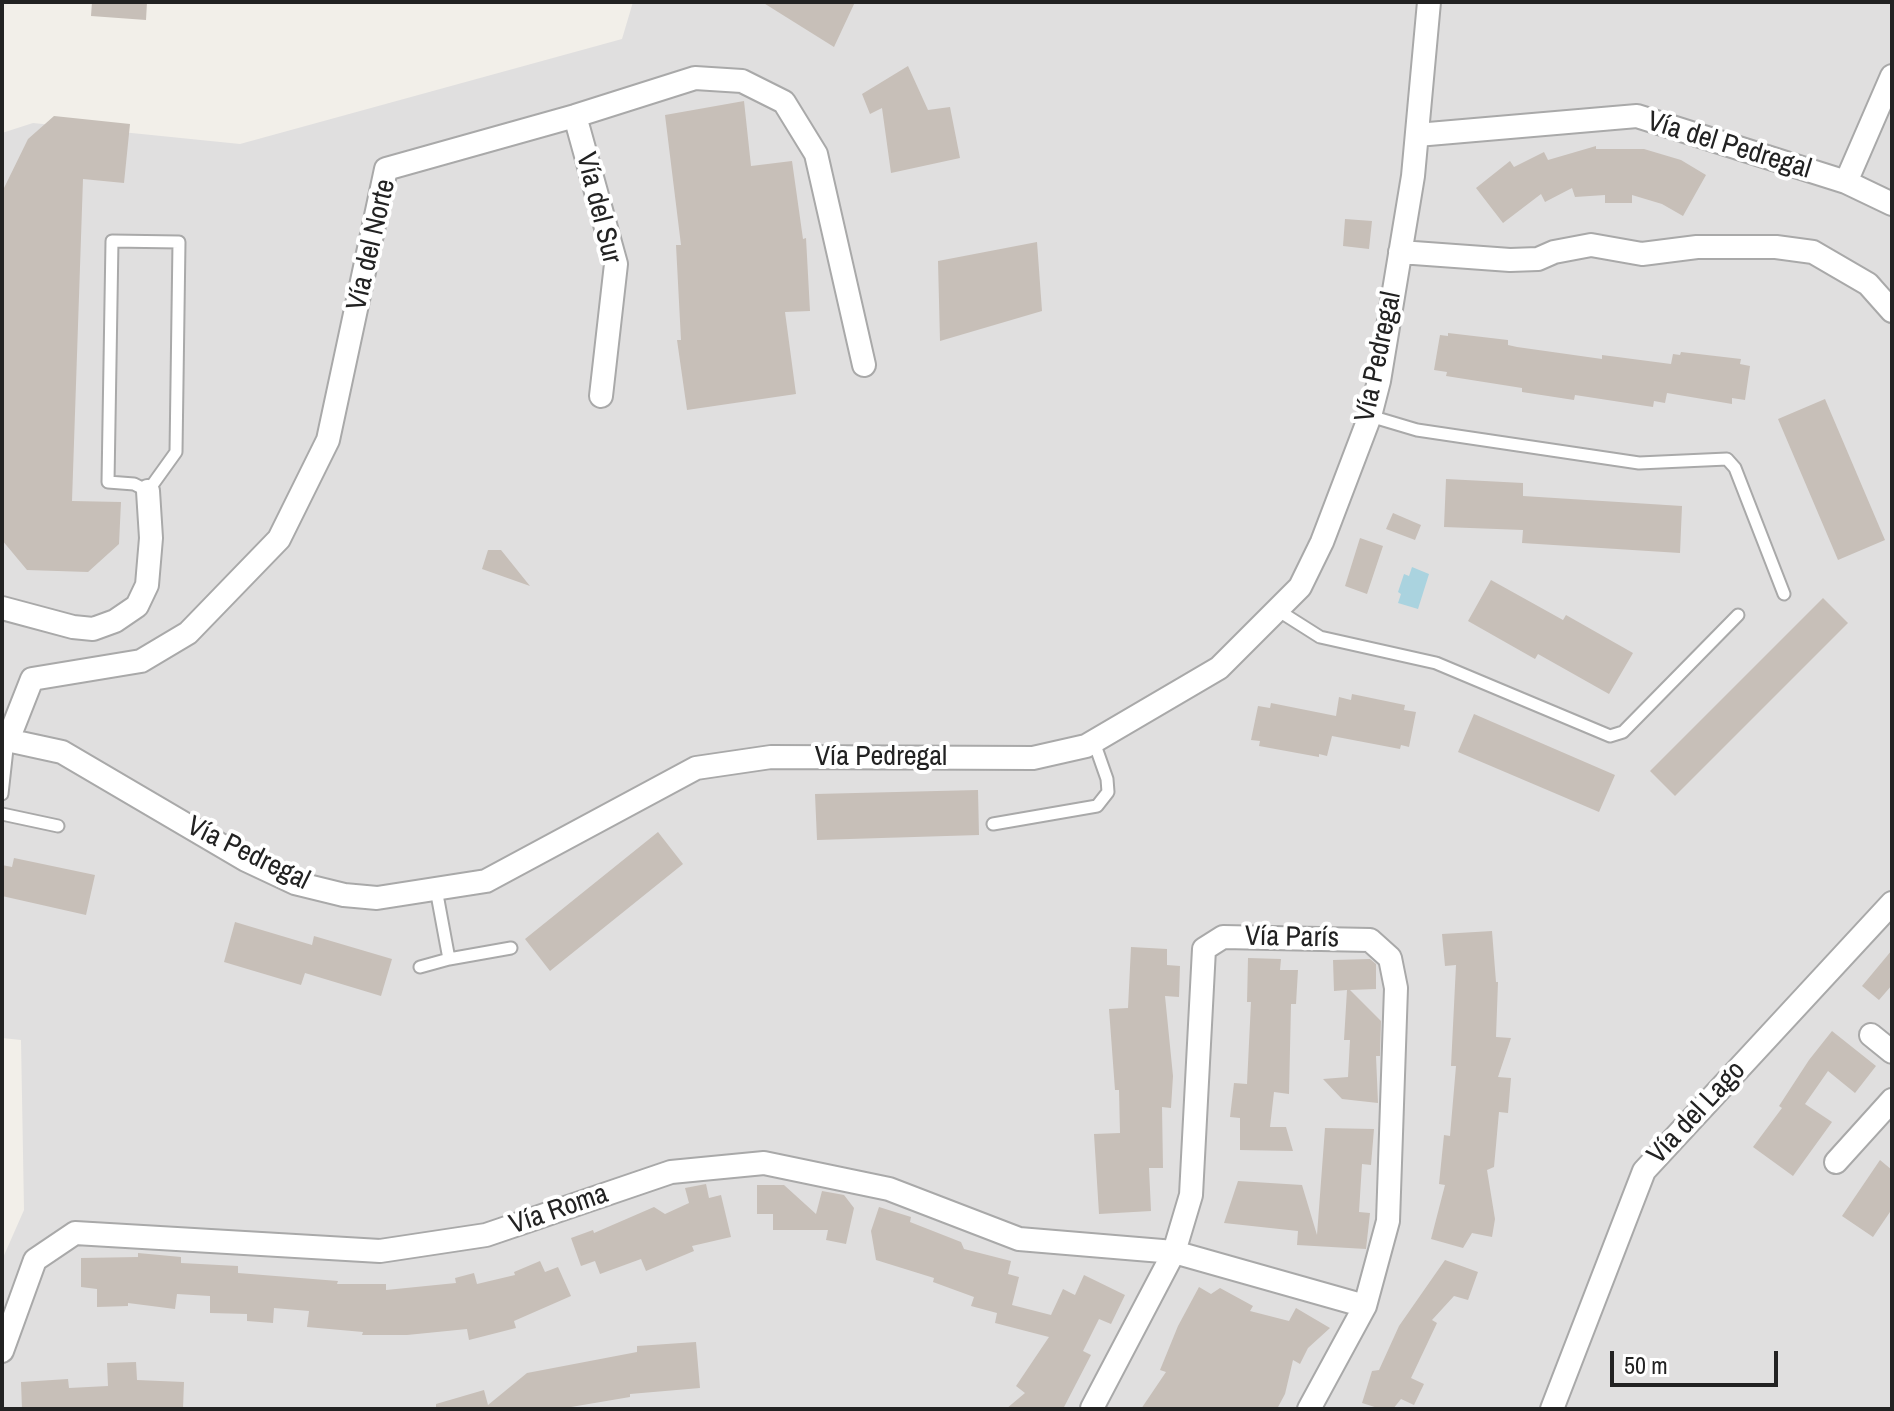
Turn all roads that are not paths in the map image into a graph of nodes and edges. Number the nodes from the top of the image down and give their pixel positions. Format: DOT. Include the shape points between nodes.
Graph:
graph roads {
  1 [pos="1429,2"];
  2 [pos="1892,76"];
  3 [pos="575,116"];
  4 [pos="1417,135"];
  5 [pos="1846,182"];
  6 [pos="1892,204"];
  7 [pos="1400,252"];
  8 [pos="1892,311"];
  9 [pos="864,365"];
  10 [pos="601,396"];
  11 [pos="1370,416"];
  12 [pos="148,491"];
  13 [pos="1784,594"];
  14 [pos="2,608"];
  15 [pos="1279,611"];
  16 [pos="1738,615"];
  17 [pos="5,740"];
  18 [pos="1094,742"];
  19 [pos="2,794"];
  20 [pos="2,814"];
  21 [pos="993,824"];
  22 [pos="58,826"];
  23 [pos="436,889"];
  24 [pos="1892,903"];
  25 [pos="511,948"];
  26 [pos="449,959"];
  27 [pos="420,967"];
  28 [pos="1871,1035"];
  29 [pos="1892,1052"];
  30 [pos="1892,1100"];
  31 [pos="1836,1162"];
  32 [pos="1174,1252"];
  33 [pos="1365,1306"];
  34 [pos="2,1351"];
  35 [pos="1092,1408"];
  36 [pos="1309,1409"];
  37 [pos="1552,1409"];
  1 -- 4 [label="street, Vía Pedregal"];
  2 -- 5 [label="street"];
  3 -- 9 [label="street, Vía del Norte" via="695,78 742,81 784,102 816,154"];
  3 -- 10 [label="street, Vía del Sur" via="616,264"];
  3 -- 17 [label="street, Vía del Norte" via="386,169 328,440 279,539 188,633 141,661 32,679"];
  4 -- 5 [label="street, Vía del Pedregal" via="1637,116"];
  4 -- 7 [label="street, Vía Pedregal"];
  5 -- 6 [label="street, Vía del Pedregal"];
  7 -- 8 [label="street" via="1538,259 1591,245 1642,254 1697,247 1776,247 1813,252 1868,284"];
  7 -- 11 [label="street, Vía Pedregal"];
  11 -- 13 [label="lane" via="1417,430 1639,463 1727,459"];
  11 -- 15 [label="street, Vía Pedregal" via="1322,542 1300,587"];
  12 -- 12 [label="lane" via="108,482 112,241 179,242 176,452"];
  12 -- 14 [label="street" via="147,585 137,606 93,629"];
  15 -- 16 [label="lane" via="1320,637 1436,663 1610,736 1623,732"];
  15 -- 18 [label="street, Vía Pedregal" via="1219,668"];
  17 -- 19 [label="lane"];
  17 -- 23 [label="street, Vía Pedregal" via="62,752 295,883 377,898"];
  18 -- 21 [label="lane" via="1108,792 1097,806"];
  18 -- 23 [label="street, Vía Pedregal" via="1033,758 771,757 696,768 486,881"];
  20 -- 22 [label="lane"];
  23 -- 26 [label="lane"];
  24 -- 37 [label="street, Vía del Lago" via="1644,1171"];
  25 -- 26 [label="lane"];
  26 -- 27 [label="lane"];
  28 -- 29 [label="street"];
  30 -- 31 [label="street"];
  32 -- 33 [label="street, Vía Roma"];
  32 -- 33 [label="street, Vía París" via="1191,1195 1204,949 1223,937 1370,940 1390,958 1396,988 1388,1221"];
  32 -- 34 [label="street, Vía Roma" via="1019,1239 889,1189 764,1163 671,1172 486,1235 380,1251 75,1233 35,1260"];
  32 -- 35 [label="street, Vía París"];
  33 -- 36 [label="street, Vía París"];
}
